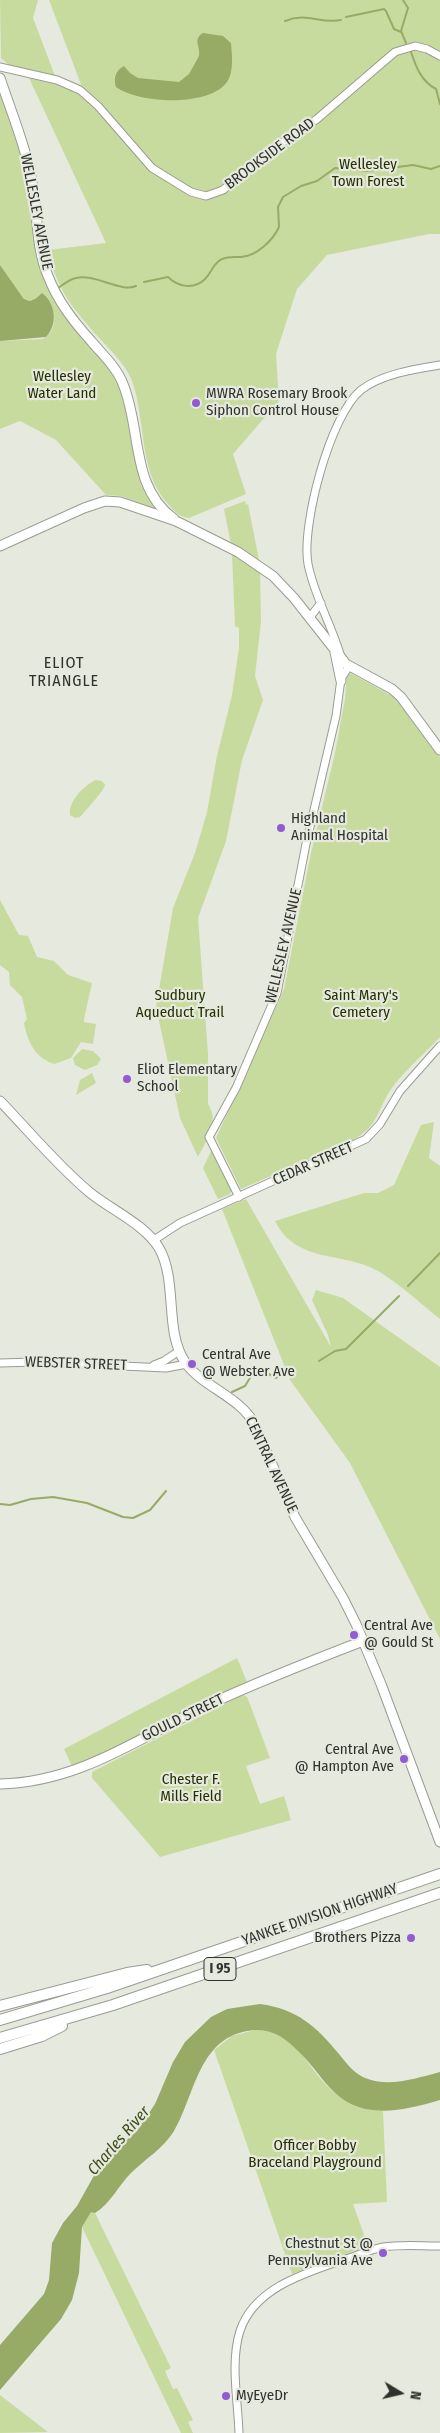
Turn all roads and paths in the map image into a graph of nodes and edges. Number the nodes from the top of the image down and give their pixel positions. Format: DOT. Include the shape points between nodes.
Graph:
graph roads {
  1 [pos="440,56"];
  2 [pos="0,67"];
  3 [pos="0,78"];
  4 [pos="440,365"];
  5 [pos="176,521"];
  6 [pos="0,546"];
  7 [pos="321,603"];
  8 [pos="325,611"];
  9 [pos="312,620"];
  10 [pos="335,650"];
  11 [pos="345,662"];
  12 [pos="341,681"];
  13 [pos="440,750"];
  14 [pos="440,1046"];
  15 [pos="0,1101"];
  16 [pos="239,1197"];
  17 [pos="154,1240"];
  18 [pos="180,1351"];
  19 [pos="0,1363"];
  20 [pos="187,1364"];
  21 [pos="151,1366"];
  22 [pos="363,1641"];
  23 [pos="0,1784"];
  24 [pos="440,1842"];
  25 [pos="437,1875"];
  26 [pos="439,1894"];
  27 [pos="173,1966"];
  28 [pos="0,2006"];
  29 [pos="87,2014"];
  30 [pos="0,2020"];
  31 [pos="0,2038"];
  32 [pos="0,2049"];
  33 [pos="440,2246"];
  34 [pos="239,2433"];
  1 -- 2 [label="street, BROOKSIDE ROAD" via="416,46 392,53 317,119 271,150 220,191 206,196 191,192 152,168 98,106 76,88"];
  3 -- 5 [label="main road, WELLESLEY AVENUE" via="28,161 42,258 48,277 73,320 120,377 147,485 158,505"];
  4 -- 7 [label="street" via="393,376 366,387 351,401 339,422 323,461 308,539 308,565"];
  5 -- 6 [label="main road" via="120,502 105,501"];
  5 -- 9 [label="main road" via="263,568 283,585"];
  7 -- 8 [label="street"];
  7 -- 9 [label="street"];
  8 -- 9 [label="street"];
  8 -- 11 [label="street"];
  9 -- 10 [label="main road"];
  10 -- 11 [label="main road"];
  10 -- 12 [label="main road"];
  11 -- 12 [label="street, WELLESLEY AVENUE"];
  11 -- 13 [label="main road" via="399,694"];
  12 -- 16 [label="street, WELLESLEY AVENUE" via="275,998 236,1088 209,1137"];
  14 -- 16 [label="street, CEDAR STREET" via="401,1090 379,1126 367,1138"];
  15 -- 17 [label="main road, CENTRAL AVENUE" via="76,1181"];
  16 -- 17 [label="street, CEDAR STREET" via="176,1225"];
  17 -- 18 [label="main road, CENTRAL AVENUE" via="166,1267"];
  18 -- 20 [label="main road, CENTRAL AVENUE"];
  18 -- 21 [label="street, WEBSTER STREET"];
  19 -- 21 [label="street, WEBSTER STREET"];
  20 -- 21 [label="street, WEBSTER STREET" via="169,1368"];
  20 -- 22 [label="main road, CENTRAL AVENUE" via="240,1406 254,1422 295,1517 347,1605"];
  22 -- 23 [label="main road, GOULD STREET" via="266,1679 81,1769 42,1780"];
  22 -- 24 [label="main road, CENTRAL AVENUE"];
  25 -- 27 [label="highway, YANKEE DIVISION HIGHWAY / I 95"];
  26 -- 29 [label="highway, YANKEE DIVISION HIGHWAY / I 95"];
  27 -- 28 [label="highway" via="127,1973"];
  27 -- 30 [label="highway, YANKEE DIVISION HIGHWAY / I 95"];
  29 -- 31 [label="highway, YANKEE DIVISION HIGHWAY / I 95"];
  29 -- 32 [label="highway" via="42,2036"];
  33 -- 34 [label="street" via="392,2246 374,2250 302,2274 259,2302 245,2320 237,2344"];
}
